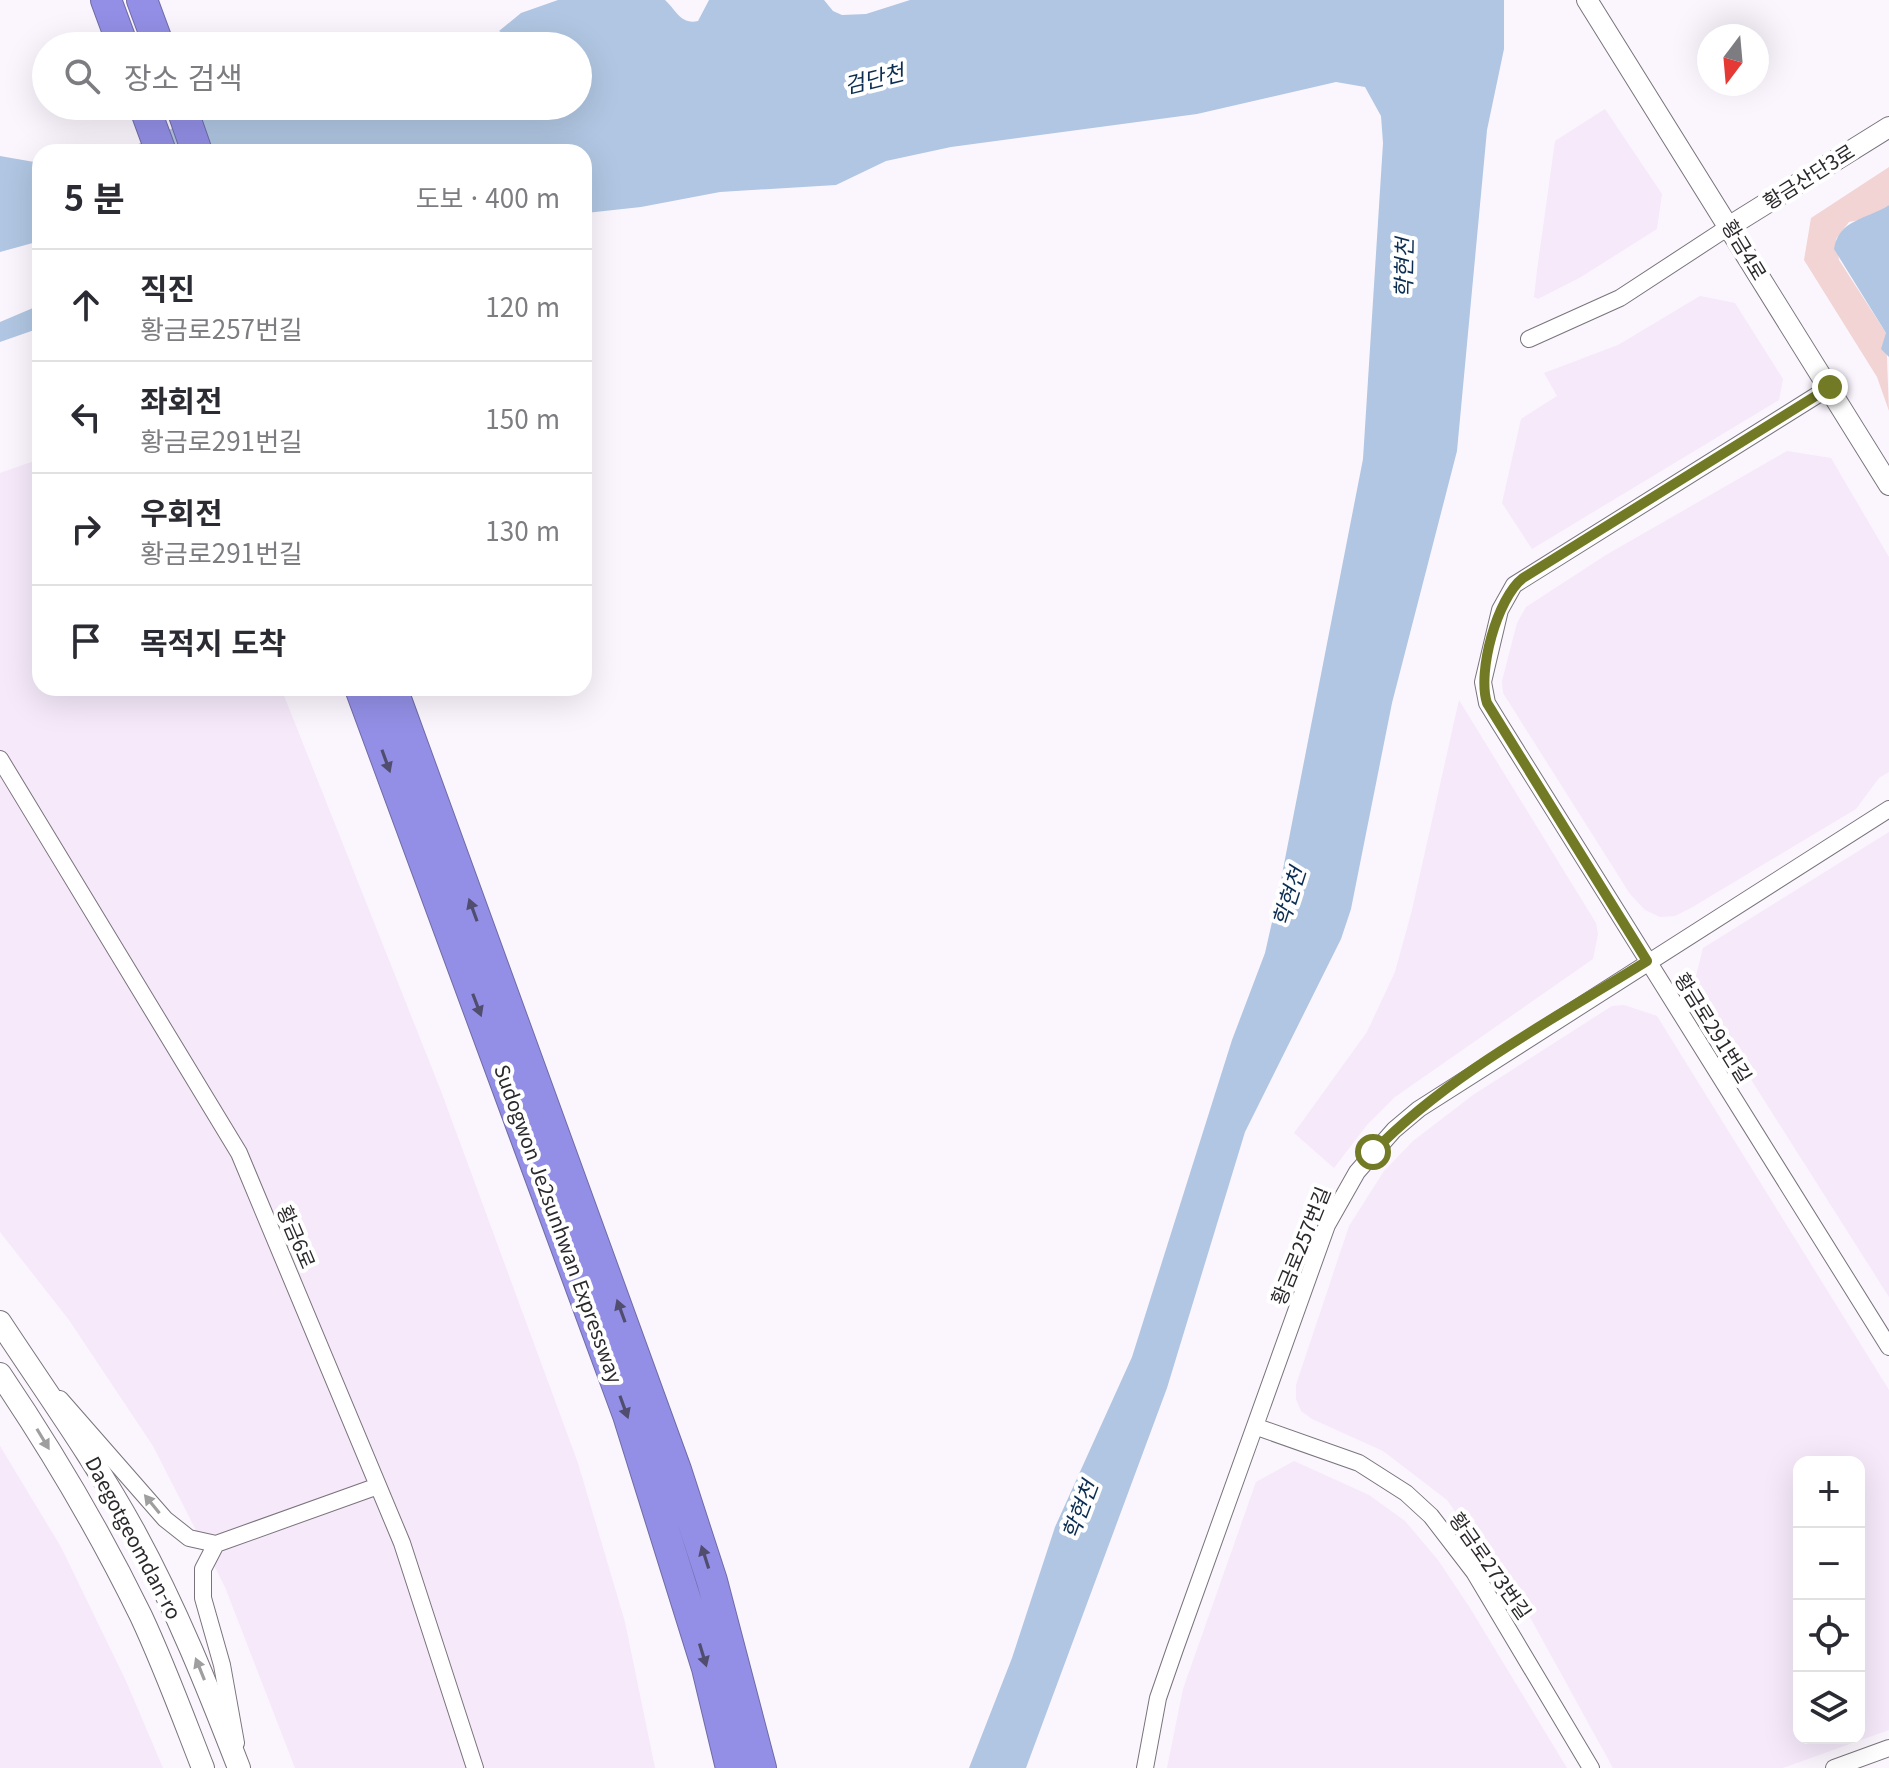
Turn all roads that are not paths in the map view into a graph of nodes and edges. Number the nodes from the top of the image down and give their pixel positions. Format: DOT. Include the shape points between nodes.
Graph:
graph roads {
  1 [pos="106,0"];
  2 [pos="142,0"];
  3 [pos="1592,8"];
  4 [pos="118,32"];
  5 [pos="154,32"];
  6 [pos="149,120"];
  7 [pos="186,120"];
  8 [pos="1889,127"];
  9 [pos="158,144"];
  10 [pos="194,144"];
  11 [pos="1730,226"];
  12 [pos="1529,339"];
  13 [pos="1830,387"];
  14 [pos="1889,485"];
  15 [pos="363,696"];
  16 [pos="395,696"];
  17 [pos="0,759"];
  18 [pos="1889,809"];
  19 [pos="1647,961"];
  20 [pos="0,1322"];
  21 [pos="1889,1347"];
  22 [pos="30,1369"];
  23 [pos="0,1374"];
  24 [pos="1257,1427"];
  25 [pos="378,1486"];
  26 [pos="216,1544"];
  27 [pos="1889,1748"];
  28 [pos="203,1768"];
  29 [pos="239,1768"];
  30 [pos="475,1768"];
  31 [pos="731,1768"];
  32 [pos="761,1768"];
  33 [pos="1145,1768"];
  34 [pos="1591,1768"];
  35 [pos="1834,1768"];
  1 -- 4 [label="highway"];
  2 -- 5 [label="highway"];
  3 -- 11 [label="street, 황금4로"];
  6 -- 9 [label="highway"];
  7 -- 10 [label="highway"];
  8 -- 11 [label="street, 황금산단3로"];
  11 -- 12 [label="street" via="1620,298"];
  11 -- 13 [label="street, 황금4로"];
  13 -- 14 [label="street, 황금4로"];
  13 -- 19 [label="street, 황금로291번길" via="1523,578 1506,594 1500,610 1483,682 1487,703"];
  15 -- 31 [label="highway, Sudogwon Je2sunhwan Expressway, one-way" via="628,1415 707,1668"];
  32 -- 16 [label="highway, Sudogwon Je2sunhwan Expressway, one-way" via="712,1581 672,1456"];
  17 -- 25 [label="street, 황금6로" via="239,1153"];
  18 -- 19 [label="street, 황금로257번길"];
  19 -- 21 [label="street, 황금로291번길"];
  19 -- 24 [label="street, 황금로257번길" via="1463,1077 1373,1152 1327,1225"];
  20 -- 22 [label="main road, Daegotgeomdan-ro"];
  26 -- 22 [label="street, one-way" via="189,1538 165,1519 98,1438"];
  29 -- 22 [label="main road, Daegotgeomdan-ro, one-way" via="198,1664 135,1533"];
  23 -- 28 [label="main road, Daegotgeomdan-ro, one-way" via="43,1438 120,1575"];
  24 -- 33 [label="street, 황금로257번길" via="1158,1698"];
  24 -- 34 [label="street, 황금로273번길" via="1359,1463 1431,1516 1474,1572"];
  25 -- 26 [label="street"];
  25 -- 30 [label="street, 황금6로" via="421,1596"];
  26 -- 29 [label="street" via="203,1569 203,1598 222,1665"];
  27 -- 35 [label="street"];
}
